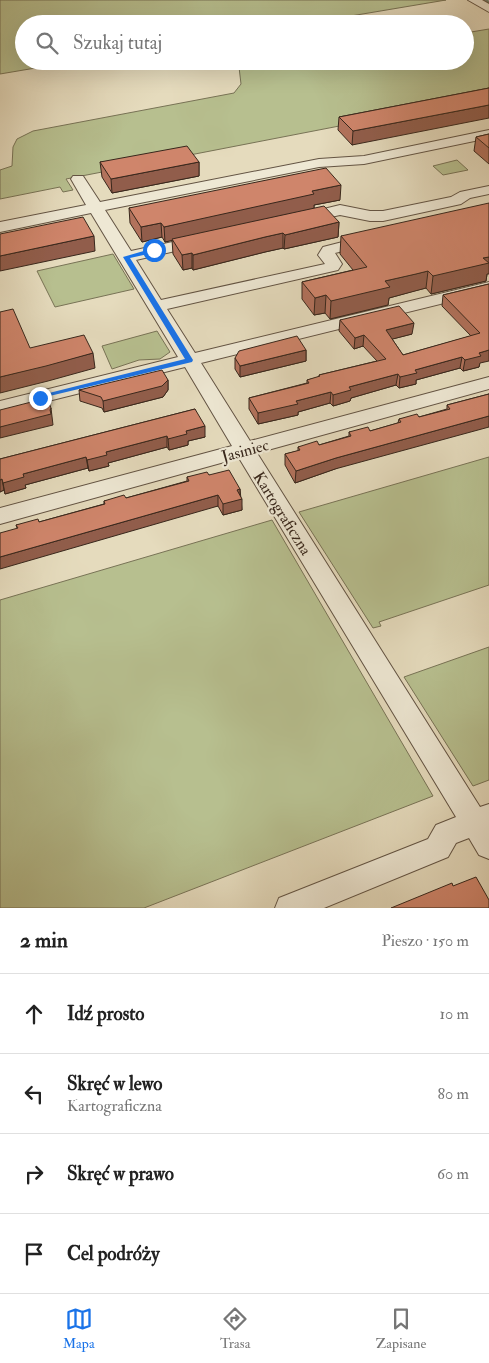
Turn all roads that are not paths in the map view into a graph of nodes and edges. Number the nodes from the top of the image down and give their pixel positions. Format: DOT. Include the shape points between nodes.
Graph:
graph roads {
  1 [pos="474,0"];
  2 [pos="489,10"];
  3 [pos="489,134"];
  4 [pos="78,179"];
  5 [pos="489,190"];
  6 [pos="90,209"];
  7 [pos="285,222"];
  8 [pos="0,227"];
  9 [pos="210,238"];
  10 [pos="378,238"];
  11 [pos="126,257"];
  12 [pos="489,287"];
  13 [pos="156,306"];
  14 [pos="190,360"];
  15 [pos="489,383"];
  16 [pos="0,407"];
  17 [pos="244,450"];
  18 [pos="0,516"];
  19 [pos="482,819"];
  20 [pos="489,846"];
  21 [pos="289,908"];
  1 -- 2 [label="street"];
  3 -- 6 [label="street" via="364,160 319,163"];
  4 -- 6 [label="street, Kartograficzna"];
  5 -- 7 [label="street" via="465,195 456,201 383,216 340,210"];
  6 -- 8 [label="street"];
  6 -- 11 [label="street, Kartograficzna"];
  9 -- 11 [label="street"];
  10 -- 13 [label="street" via="328,250 326,255 334,264 332,267"];
  11 -- 13 [label="street, Kartograficzna"];
  12 -- 14 [label="street"];
  13 -- 14 [label="street, Kartograficzna"];
  14 -- 16 [label="street"];
  14 -- 17 [label="street, Kartograficzna"];
  15 -- 17 [label="street, Jasiniec"];
  17 -- 18 [label="street, Jasiniec"];
  17 -- 19 [label="street, Kartograficzna"];
  19 -- 20 [label="street, Kartograficzna"];
  19 -- 21 [label="street" via="446,834 438,848"];
}
